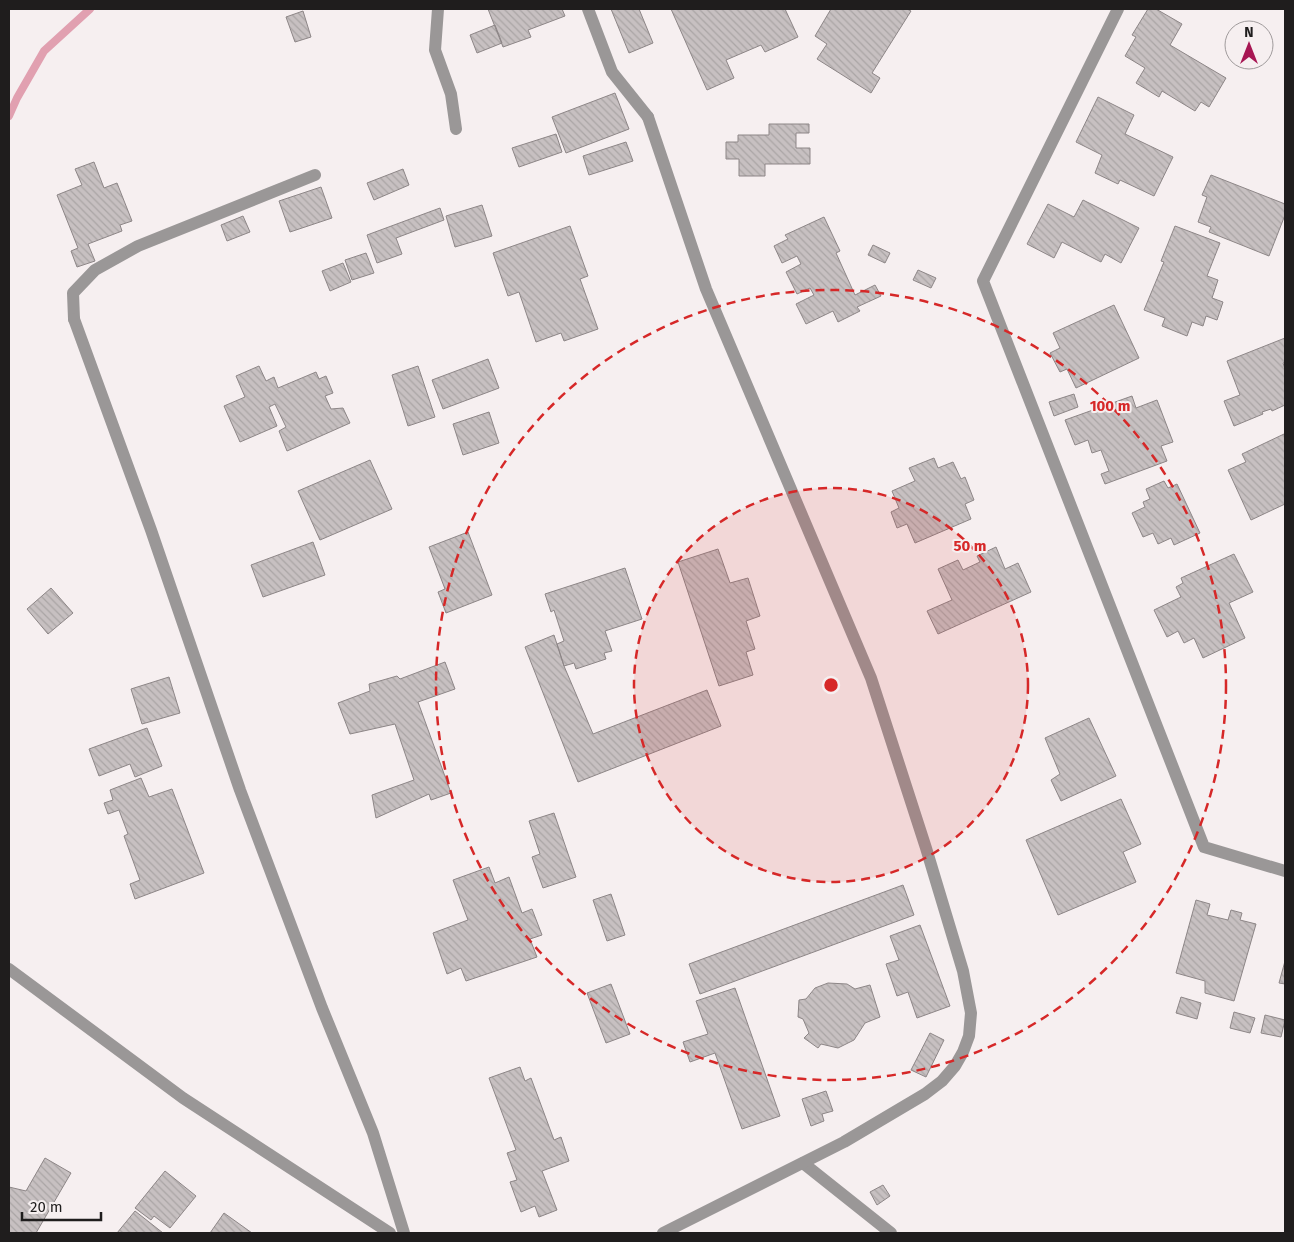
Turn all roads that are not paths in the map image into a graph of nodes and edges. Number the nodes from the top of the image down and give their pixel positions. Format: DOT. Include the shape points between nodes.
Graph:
graph roads {
  1 [pos="438,9"];
  2 [pos="588,9"];
  3 [pos="1118,9"];
  4 [pos="456,129"];
  5 [pos="315,175"];
  6 [pos="1285,871"];
  7 [pos="9,969"];
  8 [pos="803,1163"];
  9 [pos="390,1233"];
  10 [pos="404,1233"];
  11 [pos="663,1233"];
  12 [pos="891,1233"];
  1 -- 4 [label="street" via="435,50 451,94"];
  2 -- 8 [label="street" via="612,72 648,117 706,289 872,678 963,971 971,1013 969,1036 963,1052 942,1082"];
  3 -- 6 [label="street" via="983,281 1204,847"];
  5 -- 10 [label="street" via="138,246 95,270 73,293 74,319 240,790 373,1134"];
  7 -- 9 [label="street" via="183,1098"];
  8 -- 11 [label="street"];
  8 -- 12 [label="street"];
}
